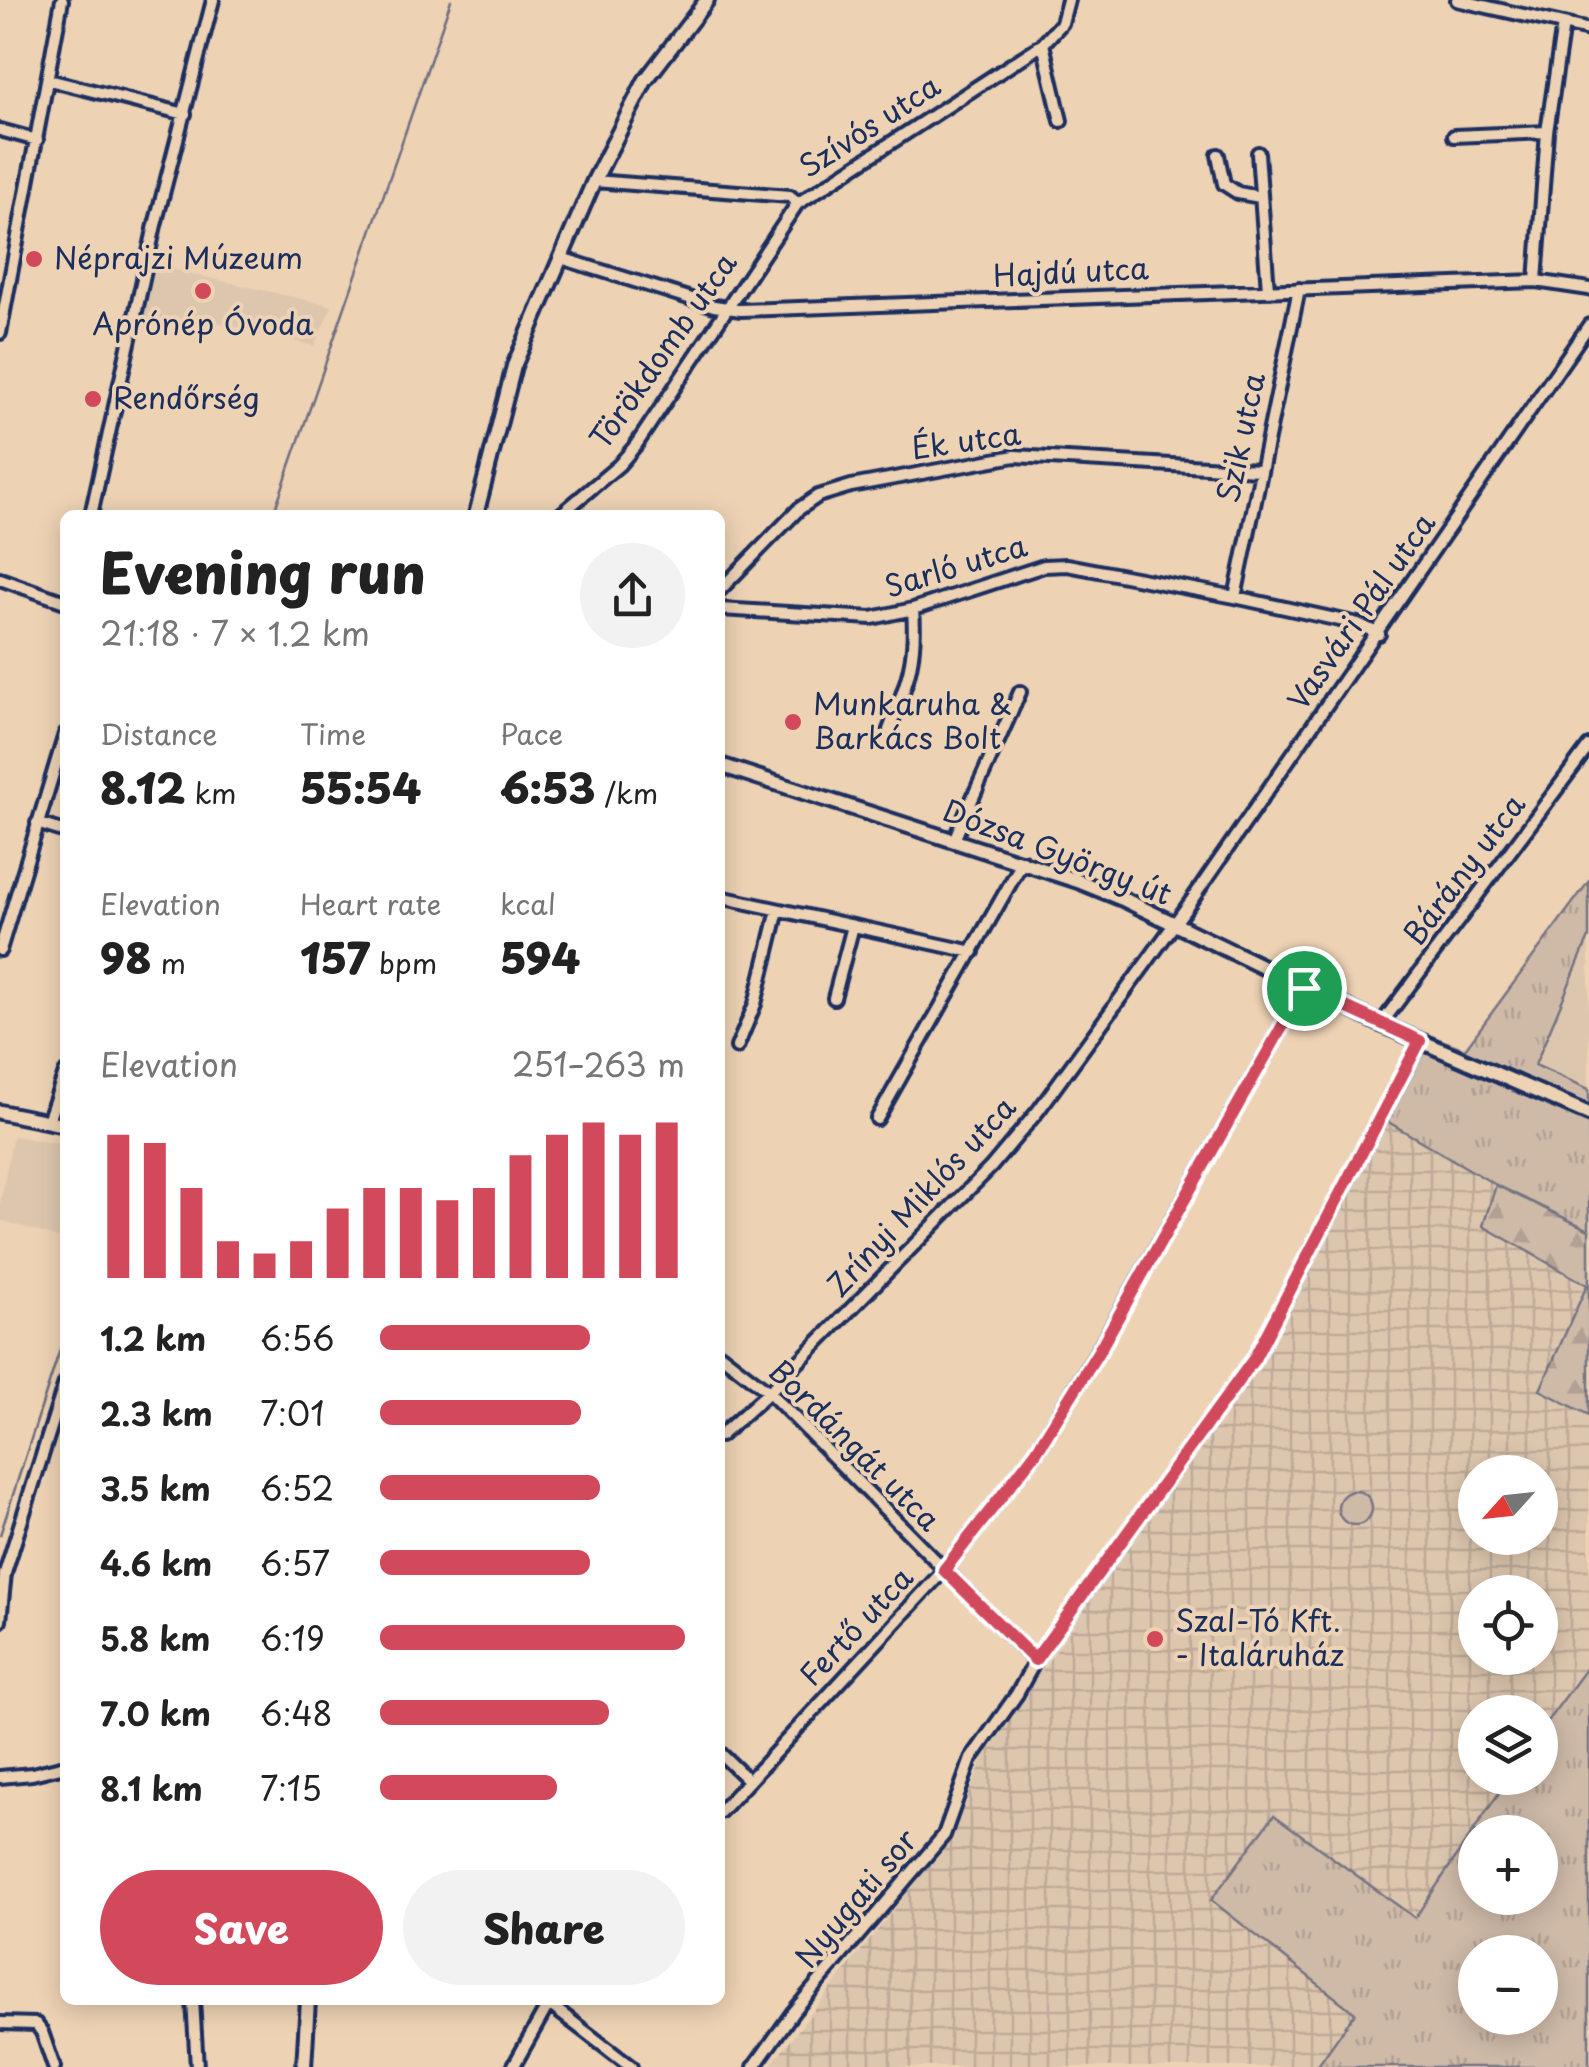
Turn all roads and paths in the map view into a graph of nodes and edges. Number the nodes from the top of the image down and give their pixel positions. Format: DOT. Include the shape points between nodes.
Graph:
graph roads {
  1 [pos="62,0"];
  2 [pos="213,0"];
  3 [pos="707,0"];
  4 [pos="1068,0"];
  5 [pos="1457,0"];
  6 [pos="1563,24"];
  7 [pos="1589,30"];
  8 [pos="1043,44"];
  9 [pos="48,80"];
  10 [pos="185,114"];
  11 [pos="1061,120"];
  12 [pos="0,130"];
  13 [pos="1547,132"];
  14 [pos="1454,136"];
  15 [pos="38,140"];
  16 [pos="1258,153"];
  17 [pos="1218,155"];
  18 [pos="594,181"];
  19 [pos="1260,196"];
  20 [pos="797,204"];
  21 [pos="561,258"];
  22 [pos="1536,282"];
  23 [pos="1299,289"];
  24 [pos="1589,289"];
  25 [pos="1268,290"];
  26 [pos="725,309"];
  27 [pos="1589,326"];
  28 [pos="0,332"];
  29 [pos="1260,470"];
  30 [pos="93,510"];
  31 [pos="477,510"];
  32 [pos="566,510"];
  33 [pos="0,579"];
  34 [pos="725,585"];
  35 [pos="1236,597"];
  36 [pos="60,600"];
  37 [pos="725,609"];
  38 [pos="913,609"];
  39 [pos="1378,634"];
  40 [pos="1020,692"];
  41 [pos="889,730"];
  42 [pos="1589,746"];
  43 [pos="60,750"];
  44 [pos="725,767"];
  45 [pos="37,822"];
  46 [pos="60,830"];
  47 [pos="954,840"];
  48 [pos="1022,862"];
  49 [pos="725,899"];
  50 [pos="778,910"];
  51 [pos="1172,923"];
  52 [pos="854,926"];
  53 [pos="0,950"];
  54 [pos="974,952"];
  55 [pos="1304,988"];
  56 [pos="834,998"];
  57 [pos="1381,1024"];
  58 [pos="1420,1041"];
  59 [pos="738,1047"];
  60 [pos="60,1087"];
  61 [pos="0,1112"];
  62 [pos="1589,1114"];
  63 [pos="878,1119"];
  64 [pos="48,1122"];
  65 [pos="60,1124"];
  66 [pos="725,1358"];
  67 [pos="769,1392"];
  68 [pos="60,1399"];
  69 [pos="725,1432"];
  70 [pos="944,1570"];
  71 [pos="0,1621"];
  72 [pos="1035,1660"];
  73 [pos="725,1758"];
  74 [pos="60,1767"];
  75 [pos="0,1777"];
  76 [pos="749,1781"];
  77 [pos="725,1807"];
  78 [pos="194,2005"];
  79 [pos="308,2005"];
  80 [pos="546,2005"];
  81 [pos="553,2005"];
  82 [pos="0,2023"];
  83 [pos="54,2067"];
  84 [pos="196,2067"];
  85 [pos="304,2067"];
  86 [pos="513,2067"];
  87 [pos="630,2067"];
  88 [pos="754,2067"];
  1 -- 9 [label="street"];
  2 -- 10 [label="street"];
  3 -- 18 [label="main road" via="645,80"];
  4 -- 8 [label="street, Szívós utca" via="1062,24"];
  5 -- 6 [label="street"];
  6 -- 7 [label="street"];
  6 -- 13 [label="street"];
  8 -- 11 [label="street"];
  8 -- 20 [label="street, Szívós utca"];
  9 -- 10 [label="street"];
  9 -- 15 [label="street"];
  10 -- 30 [label="street"];
  12 -- 15 [label="street"];
  13 -- 14 [label="street"];
  13 -- 22 [label="street"];
  15 -- 28 [label="street"];
  16 -- 19 [label="street"];
  17 -- 19 [label="street" via="1224,184"];
  18 -- 20 [label="street, Szívós utca" via="790,196"];
  18 -- 21 [label="main road"];
  19 -- 25 [label="street"];
  20 -- 26 [label="street, Törökdomb utca"];
  21 -- 26 [label="street, Hajdú utca"];
  21 -- 31 [label="main road" via="514,366"];
  22 -- 23 [label="street, Hajdú utca"];
  22 -- 24 [label="street, Hajdú utca"];
  23 -- 25 [label="street, Hajdú utca"];
  23 -- 29 [label="street, Szik utca"];
  25 -- 26 [label="street, Hajdú utca"];
  26 -- 32 [label="street, Törökdomb utca" via="629,454"];
  27 -- 39 [label="street, Vasvári Pál utca"];
  29 -- 34 [label="street, Ék utca" via="1015,456 850,486 799,509"];
  29 -- 35 [label="street, Szik utca"];
  33 -- 36 [label="street"];
  35 -- 38 [label="street, Sarló utca" via="1066,565 1044,566"];
  35 -- 39 [label="street, Sarló utca"];
  37 -- 38 [label="street, Sarló utca" via="872,618"];
  38 -- 41 [label="street" via="916,646"];
  39 -- 51 [label="street, Vasvári Pál utca"];
  40 -- 47 [label="street"];
  42 -- 57 [label="street, Bárány utca"];
  43 -- 45 [label="street"];
  44 -- 47 [label="main road, Dózsa György út"];
  45 -- 46 [label="street"];
  45 -- 53 [label="street"];
  47 -- 48 [label="main road, Dózsa György út"];
  48 -- 51 [label="main road, Dózsa György út"];
  48 -- 54 [label="street"];
  49 -- 50 [label="street"];
  50 -- 52 [label="street"];
  50 -- 59 [label="street"];
  51 -- 55 [label="main road, Dózsa György út"];
  51 -- 67 [label="street, Zrínyi Miklós utca" via="1004,1153"];
  52 -- 54 [label="street"];
  52 -- 56 [label="street"];
  54 -- 63 [label="street"];
  55 -- 57 [label="main road, Dózsa György út"];
  55 -- 70 [label="street, Fertő utca" via="1100,1349 1036,1452"];
  57 -- 58 [label="main road, Dózsa György út"];
  58 -- 62 [label="main road, Dózsa György út"];
  58 -- 72 [label="street, Nyugati sor" via="1254,1359"];
  60 -- 64 [label="street"];
  61 -- 64 [label="main road"];
  64 -- 65 [label="main road"];
  66 -- 67 [label="street, Bordángát utca"];
  67 -- 69 [label="street, Zrínyi Miklós utca"];
  67 -- 70 [label="street, Bordángát utca"];
  68 -- 71 [label="street" via="5,1573"];
  70 -- 72 [label="street, Bordángát utca"];
  70 -- 76 [label="street, Fertő utca"];
  72 -- 88 [label="street, Nyugati sor" via="971,1760 944,1835"];
  73 -- 76 [label="street"];
  74 -- 75 [label="street"];
  76 -- 77 [label="street, Fertő utca"];
  78 -- 84 [label="street"];
  79 -- 85 [label="main road"];
  80 -- 86 [label="street"];
  81 -- 87 [label="street"];
  82 -- 83 [label="street" via="36,2024"];
}
